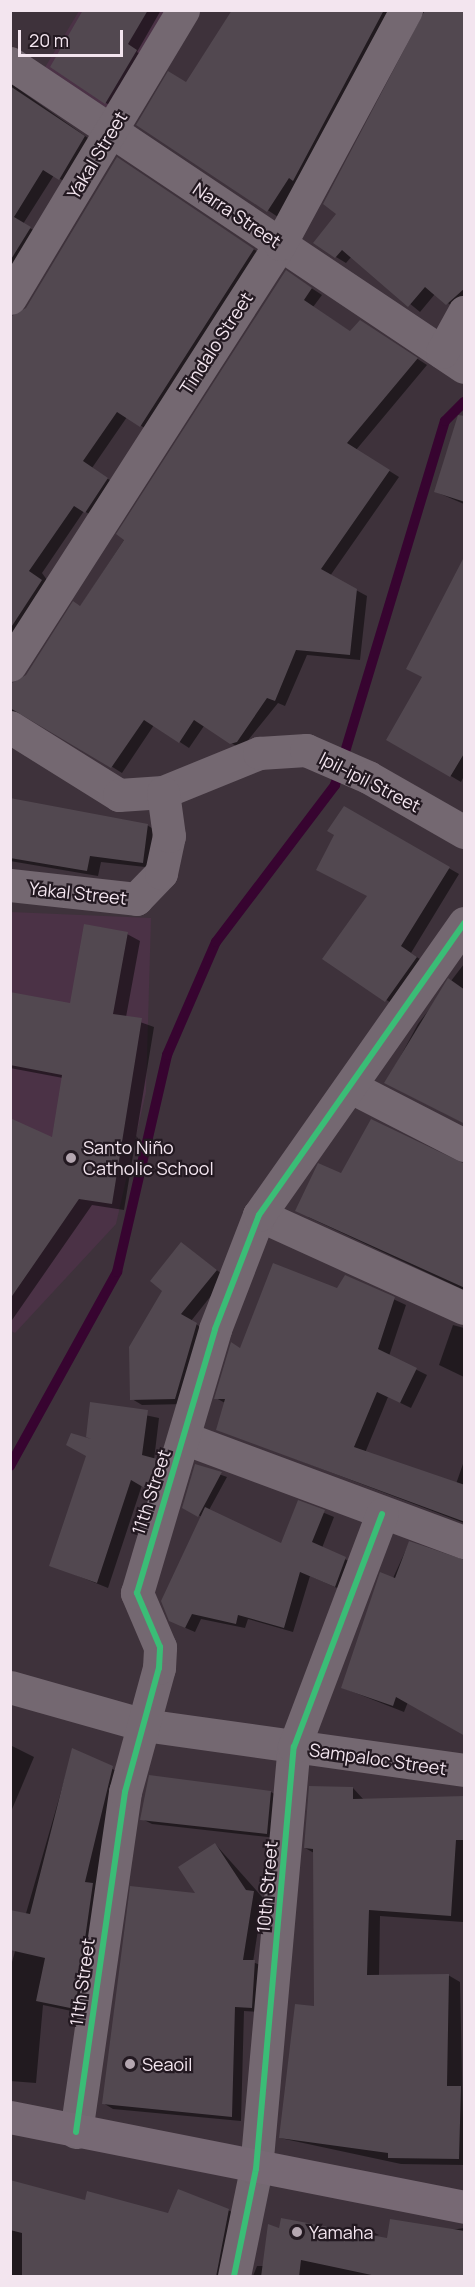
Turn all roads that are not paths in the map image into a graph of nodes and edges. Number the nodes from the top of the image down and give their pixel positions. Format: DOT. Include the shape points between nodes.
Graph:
graph roads {
  1 [pos="183,10"];
  2 [pos="406,10"];
  3 [pos="10,63"];
  4 [pos="111,131"];
  5 [pos="280,244"];
  6 [pos="10,298"];
  7 [pos="465,312"];
  8 [pos="453,359"];
  9 [pos="10,665"];
  10 [pos="10,727"];
  11 [pos="163,792"];
  12 [pos="465,832"];
  13 [pos="10,885"];
  14 [pos="465,923"];
  15 [pos="352,1088"];
  16 [pos="465,1145"];
  17 [pos="259,1215"];
  18 [pos="465,1308"];
  19 [pos="184,1438"];
  20 [pos="381,1514"];
  21 [pos="465,1542"];
  22 [pos="10,1687"];
  23 [pos="144,1725"];
  24 [pos="294,1747"];
  25 [pos="465,1770"];
  26 [pos="10,2118"];
  27 [pos="76,2133"];
  28 [pos="256,2169"];
  29 [pos="465,2207"];
  30 [pos="234,2277"];
  1 -- 4 [label="street, Yakal Street"];
  2 -- 5 [label="street, Tindalo Street"];
  3 -- 4 [label="street, Narra Street"];
  4 -- 5 [label="street, Narra Street"];
  4 -- 6 [label="street, Yakal Street"];
  5 -- 8 [label="street, Narra Street"];
  5 -- 9 [label="street, Tindalo Street"];
  7 -- 8 [label="street"];
  10 -- 11 [label="street, Ipil-ipil Street" via="119,795"];
  11 -- 12 [label="street, Ipil-ipil Street" via="259,753 306,750 368,777"];
  11 -- 13 [label="street, Yakal Street" via="169,836 161,873 136,899"];
  14 -- 15 [label="street, 11th Street"];
  15 -- 16 [label="street"];
  15 -- 17 [label="street, 11th Street"];
  17 -- 18 [label="street"];
  17 -- 19 [label="street, 11th Street" via="215,1329"];
  19 -- 20 [label="street"];
  19 -- 23 [label="street, 11th Street" via="137,1593 160,1647"];
  20 -- 21 [label="street"];
  20 -- 24 [label="street, 10th Street"];
  22 -- 23 [label="street, Sampaloc Street"];
  23 -- 24 [label="street, Sampaloc Street"];
  23 -- 27 [label="street, 11th Street" via="125,1792"];
  24 -- 25 [label="street, Sampaloc Street"];
  24 -- 28 [label="street, 10th Street"];
  26 -- 27 [label="main road"];
  27 -- 28 [label="main road"];
  28 -- 29 [label="main road"];
  28 -- 30 [label="street, 10th Street"];
}
